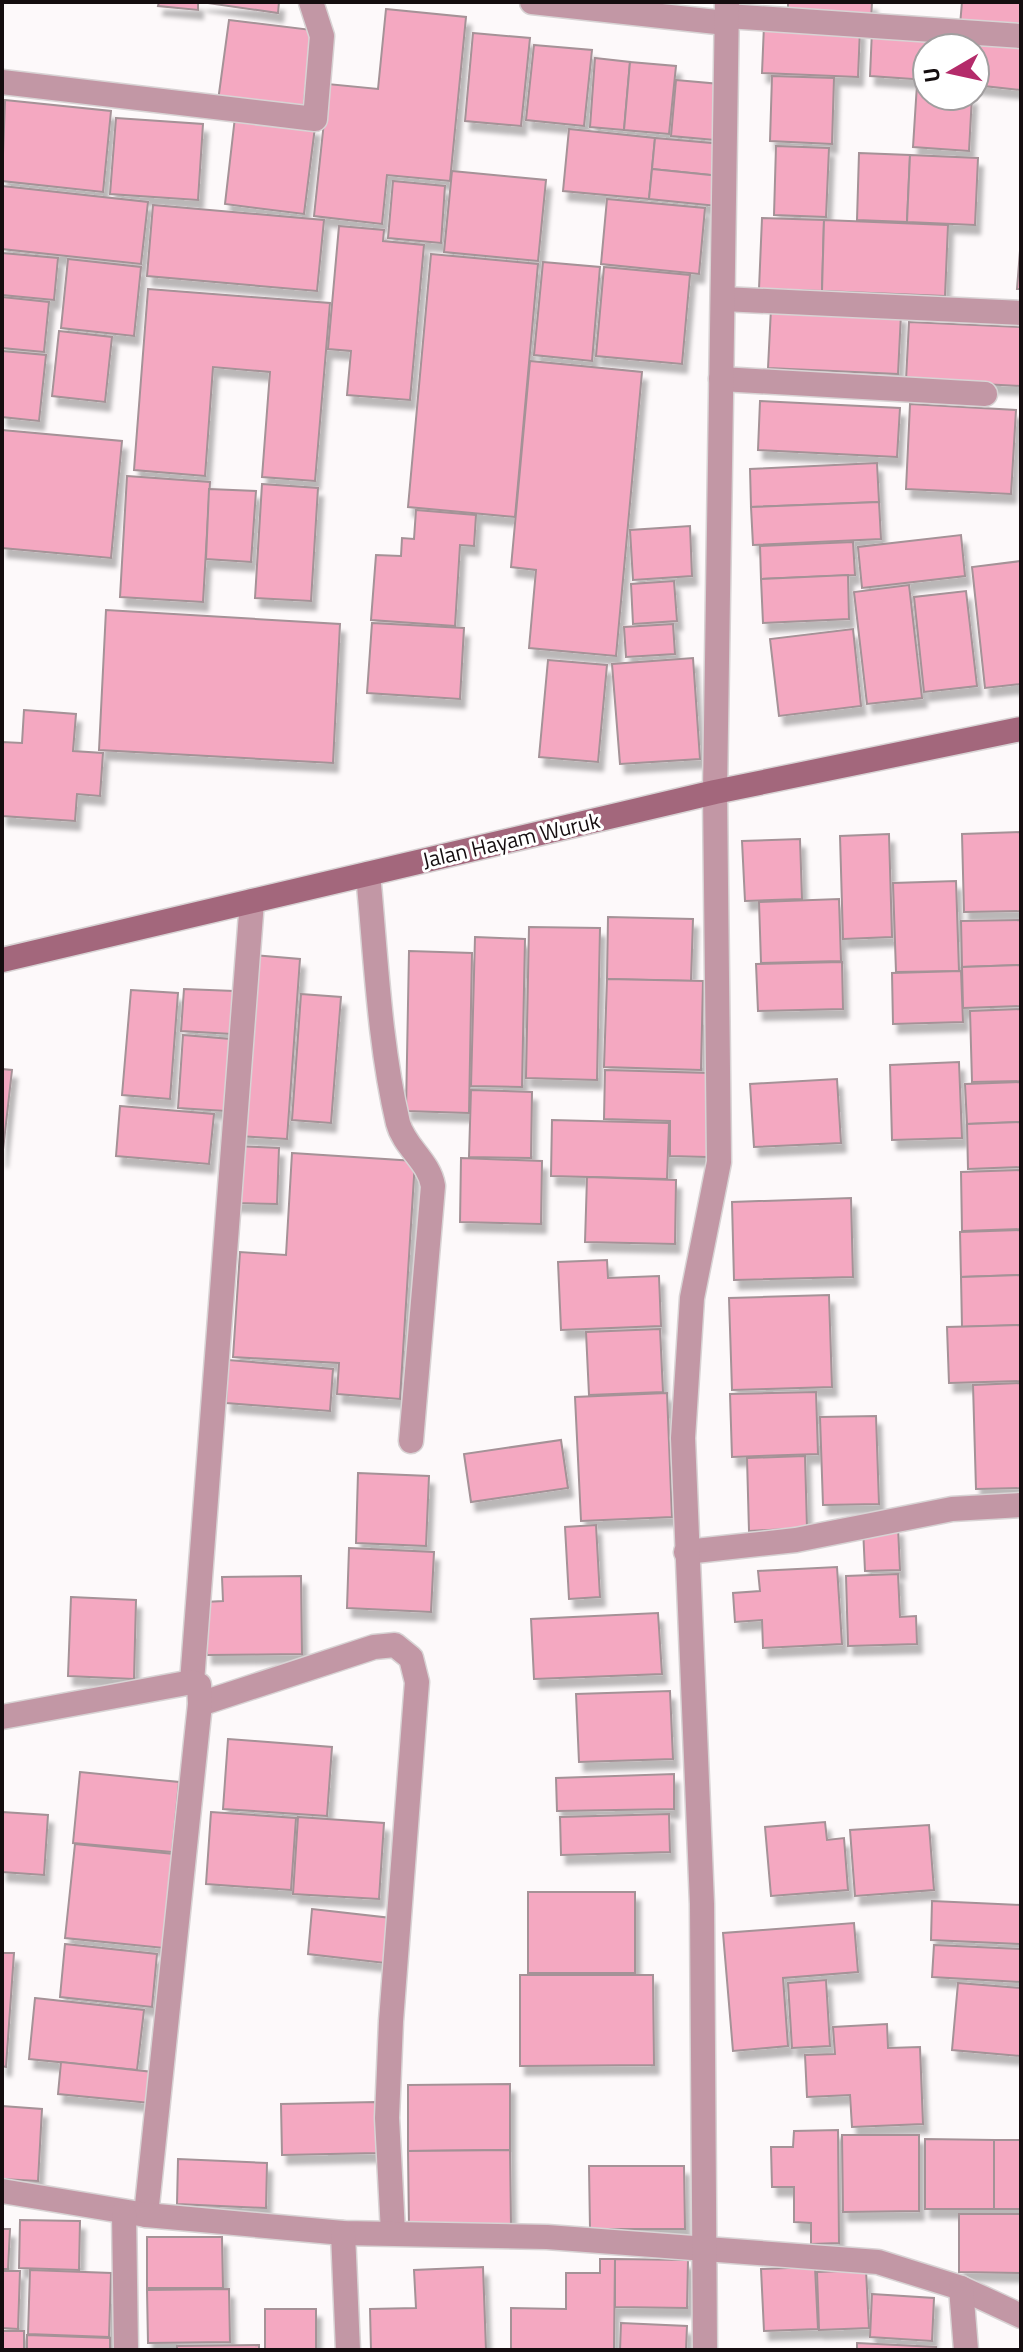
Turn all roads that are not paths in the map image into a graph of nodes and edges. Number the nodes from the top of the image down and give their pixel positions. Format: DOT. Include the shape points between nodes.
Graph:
graph roads {
  1 [pos="311,2"];
  2 [pos="532,2"];
  3 [pos="726,14"];
  4 [pos="1021,36"];
  5 [pos="2,82"];
  6 [pos="723,299"];
  7 [pos="1021,313"];
  8 [pos="721,379"];
  9 [pos="985,394"];
  10 [pos="1021,729"];
  11 [pos="715,792"];
  12 [pos="368,874"];
  13 [pos="252,901"];
  14 [pos="2,960"];
  15 [pos="411,1441"];
  16 [pos="1021,1505"];
  17 [pos="686,1552"];
  18 [pos="196,1693"];
  19 [pos="2,1717"];
  20 [pos="2,2191"];
  21 [pos="135,2213"];
  22 [pos="393,2232"];
  23 [pos="343,2233"];
  24 [pos="703,2246"];
  25 [pos="961,2288"];
  26 [pos="1021,2316"];
  27 [pos="126,2350"];
  28 [pos="348,2350"];
  29 [pos="705,2350"];
  30 [pos="966,2350"];
  1 -- 5 [label="street" via="322,36 315,119"];
  2 -- 3 [label="street"];
  3 -- 4 [label="street"];
  3 -- 6 [label="street"];
  6 -- 7 [label="street"];
  6 -- 8 [label="street"];
  8 -- 9 [label="street"];
  8 -- 11 [label="street"];
  10 -- 11 [label="main road, Jalan Hayam Wuruk"];
  11 -- 12 [label="main road, Jalan Hayam Wuruk"];
  11 -- 17 [label="street" via="719,1162 692,1298 683,1438"];
  12 -- 13 [label="main road, Jalan Hayam Wuruk"];
  12 -- 15 [label="street" via="390,1089 401,1134 426,1166 433,1186"];
  13 -- 14 [label="main road, Jalan Hayam Wuruk"];
  13 -- 18 [label="street"];
  16 -- 17 [label="street" via="952,1509 796,1540"];
  17 -- 24 [label="street" via="702,1904"];
  18 -- 19 [label="street"];
  18 -- 21 [label="street"];
  18 -- 22 [label="street" via="374,1647 395,1645 411,1658 417,1682 414,1760 387,2118"];
  20 -- 21 [label="street"];
  21 -- 23 [label="street"];
  21 -- 27 [label="street"];
  22 -- 23 [label="street"];
  22 -- 24 [label="street"];
  23 -- 28 [label="street"];
  24 -- 25 [label="street" via="878,2262"];
  24 -- 29 [label="street"];
  25 -- 26 [label="street"];
  25 -- 30 [label="street"];
}
